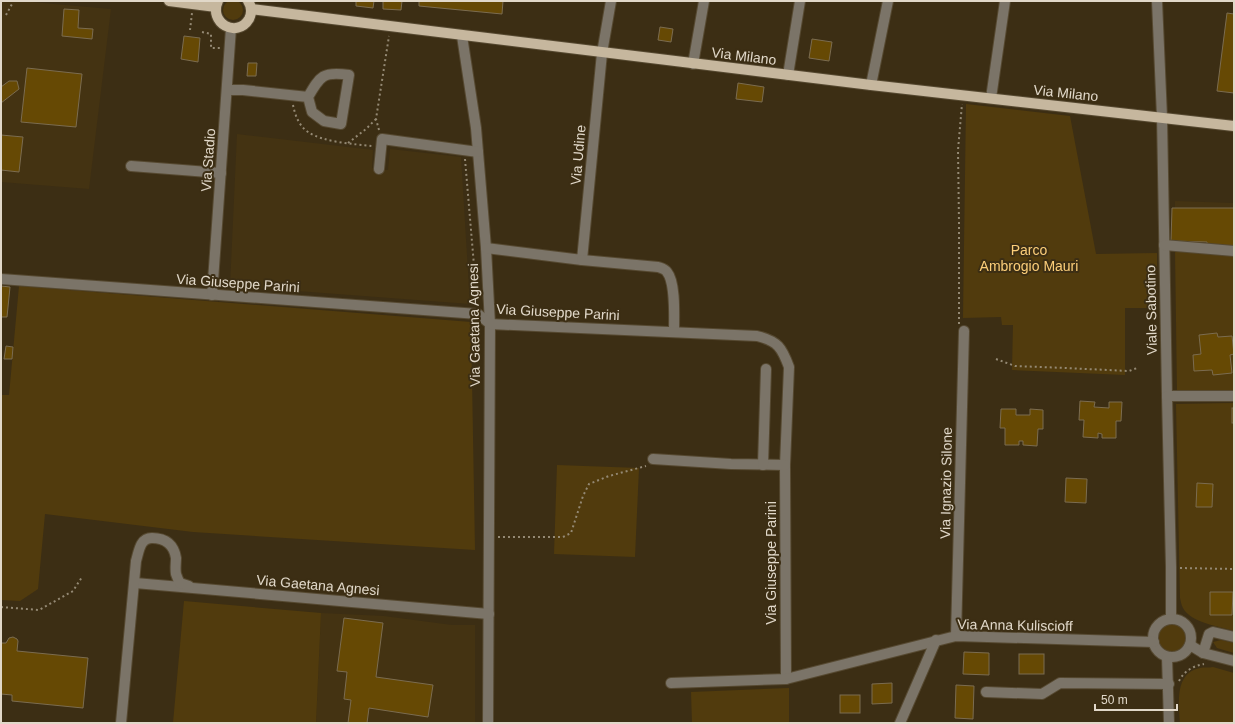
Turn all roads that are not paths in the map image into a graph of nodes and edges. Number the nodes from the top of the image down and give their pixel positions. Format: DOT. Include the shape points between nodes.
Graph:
graph roads {
  1 [pos="174,1"];
  2 [pos="611,1"];
  3 [pos="704,1"];
  4 [pos="800,1"];
  5 [pos="888,1"];
  6 [pos="1005,1"];
  7 [pos="1157,1"];
  8 [pos="217,4"];
  9 [pos="250,5"];
  10 [pos="231,28"];
  11 [pos="462,36"];
  12 [pos="602,53"];
  13 [pos="693,64"];
  14 [pos="788,75"];
  15 [pos="871,85"];
  16 [pos="227,90"];
  17 [pos="308,97"];
  18 [pos="991,98"];
  19 [pos="1162,118"];
  20 [pos="1234,126"];
  21 [pos="478,152"];
  22 [pos="131,166"];
  23 [pos="380,169"];
  24 [pos="221,172"];
  25 [pos="1164,245"];
  26 [pos="486,248"];
  27 [pos="1234,251"];
  28 [pos="582,260"];
  29 [pos="1,279"];
  30 [pos="212,295"];
  31 [pos="490,324"];
  32 [pos="964,331"];
  33 [pos="674,332"];
  34 [pos="766,369"];
  35 [pos="1167,396"];
  36 [pos="1234,396"];
  37 [pos="653,458"];
  38 [pos="763,465"];
  39 [pos="785,465"];
  40 [pos="134,583"];
  41 [pos="193,588"];
  42 [pos="489,614"];
  43 [pos="1171,619"];
  44 [pos="956,636"];
  45 [pos="1234,637"];
  46 [pos="936,640"];
  47 [pos="1154,642"];
  48 [pos="1190,645"];
  49 [pos="1203,653"];
  50 [pos="1167,657"];
  51 [pos="1234,661"];
  52 [pos="786,679"];
  53 [pos="671,683"];
  54 [pos="1169,684"];
  55 [pos="986,692"];
  56 [pos="121,723"];
  57 [pos="488,723"];
  58 [pos="900,723"];
  59 [pos="1169,723"];
  1 -- 8 [label="main road"];
  2 -- 12 [label="street, Via Udine"];
  3 -- 13 [label="street"];
  4 -- 14 [label="street"];
  5 -- 15 [label="street"];
  6 -- 18 [label="street"];
  7 -- 19 [label="street, Viale Sabotino"];
  8 -- 10 [label="main road" via="216,13 221,23"];
  9 -- 10 [label="main road, Via Milano" via="248,21 237,28"];
  9 -- 11 [label="main road, Via Milano"];
  10 -- 16 [label="street, Via Stadio"];
  11 -- 12 [label="main road, Via Milano"];
  11 -- 21 [label="street, Via Gaetana Agnesi"];
  12 -- 13 [label="main road, Via Milano"];
  12 -- 28 [label="street, Via Udine"];
  13 -- 14 [label="main road, Via Milano"];
  14 -- 15 [label="main road, Via Milano"];
  15 -- 18 [label="main road, Via Milano"];
  16 -- 17 [label="street"];
  16 -- 24 [label="street, Via Stadio"];
  17 -- 17 [label="street" via="312,112 324,121 340,124 349,75 334,72 319,79"];
  18 -- 19 [label="main road, Via Milano"];
  19 -- 20 [label="main road, Via Milano"];
  19 -- 25 [label="street, Viale Sabotino"];
  21 -- 23 [label="street" via="382,139"];
  21 -- 26 [label="street, Via Gaetana Agnesi"];
  22 -- 24 [label="street"];
  24 -- 30 [label="street, Via Stadio"];
  25 -- 27 [label="street"];
  25 -- 35 [label="street, Viale Sabotino"];
  26 -- 28 [label="street"];
  26 -- 31 [label="street, Via Gaetana Agnesi"];
  28 -- 33 [label="street" via="658,267 666,270 675,305"];
  29 -- 30 [label="street, Via Giuseppe Parini"];
  30 -- 31 [label="street, Via Giuseppe Parini" via="478,314"];
  31 -- 33 [label="street, Via Giuseppe Parini"];
  31 -- 42 [label="street, Via Gaetana Agnesi"];
  32 -- 44 [label="street, Via Ignazio Silone"];
  33 -- 39 [label="street, Via Giuseppe Parini" via="757,336 779,346 789,367"];
  34 -- 38 [label="street"];
  35 -- 36 [label="street"];
  35 -- 43 [label="street, Viale Sabotino"];
  37 -- 38 [label="street"];
  38 -- 39 [label="street"];
  39 -- 52 [label="street, Via Giuseppe Parini"];
  40 -- 41 [label="street, Via Gaetana Agnesi"];
  40 -- 41 [label="street" via="140,546 148,538 155,538 171,544 176,574 180,582"];
  40 -- 56 [label="street"];
  41 -- 42 [label="street, Via Gaetana Agnesi"];
  42 -- 57 [label="street, Via Gaetana Agnesi"];
  43 -- 47 [label="street" via="1165,620 1155,629"];
  43 -- 48 [label="street" via="1177,619 1188,626 1191,632"];
  44 -- 46 [label="street, Via Anna Kuliscioff"];
  44 -- 47 [label="street, Via Anna Kuliscioff"];
  45 -- 49 [label="street" via="1213,632 1209,634"];
  46 -- 52 [label="street, Via Anna Kuliscioff"];
  46 -- 58 [label="street"];
  47 -- 50 [label="street" via="1156,649"];
  48 -- 49 [label="street"];
  48 -- 50 [label="street" via="1181,655"];
  49 -- 51 [label="street"];
  50 -- 54 [label="street"];
  52 -- 53 [label="street, Via Anna Kuliscioff"];
  54 -- 55 [label="street" via="1060,683 1042,694"];
  54 -- 59 [label="street"];
}
